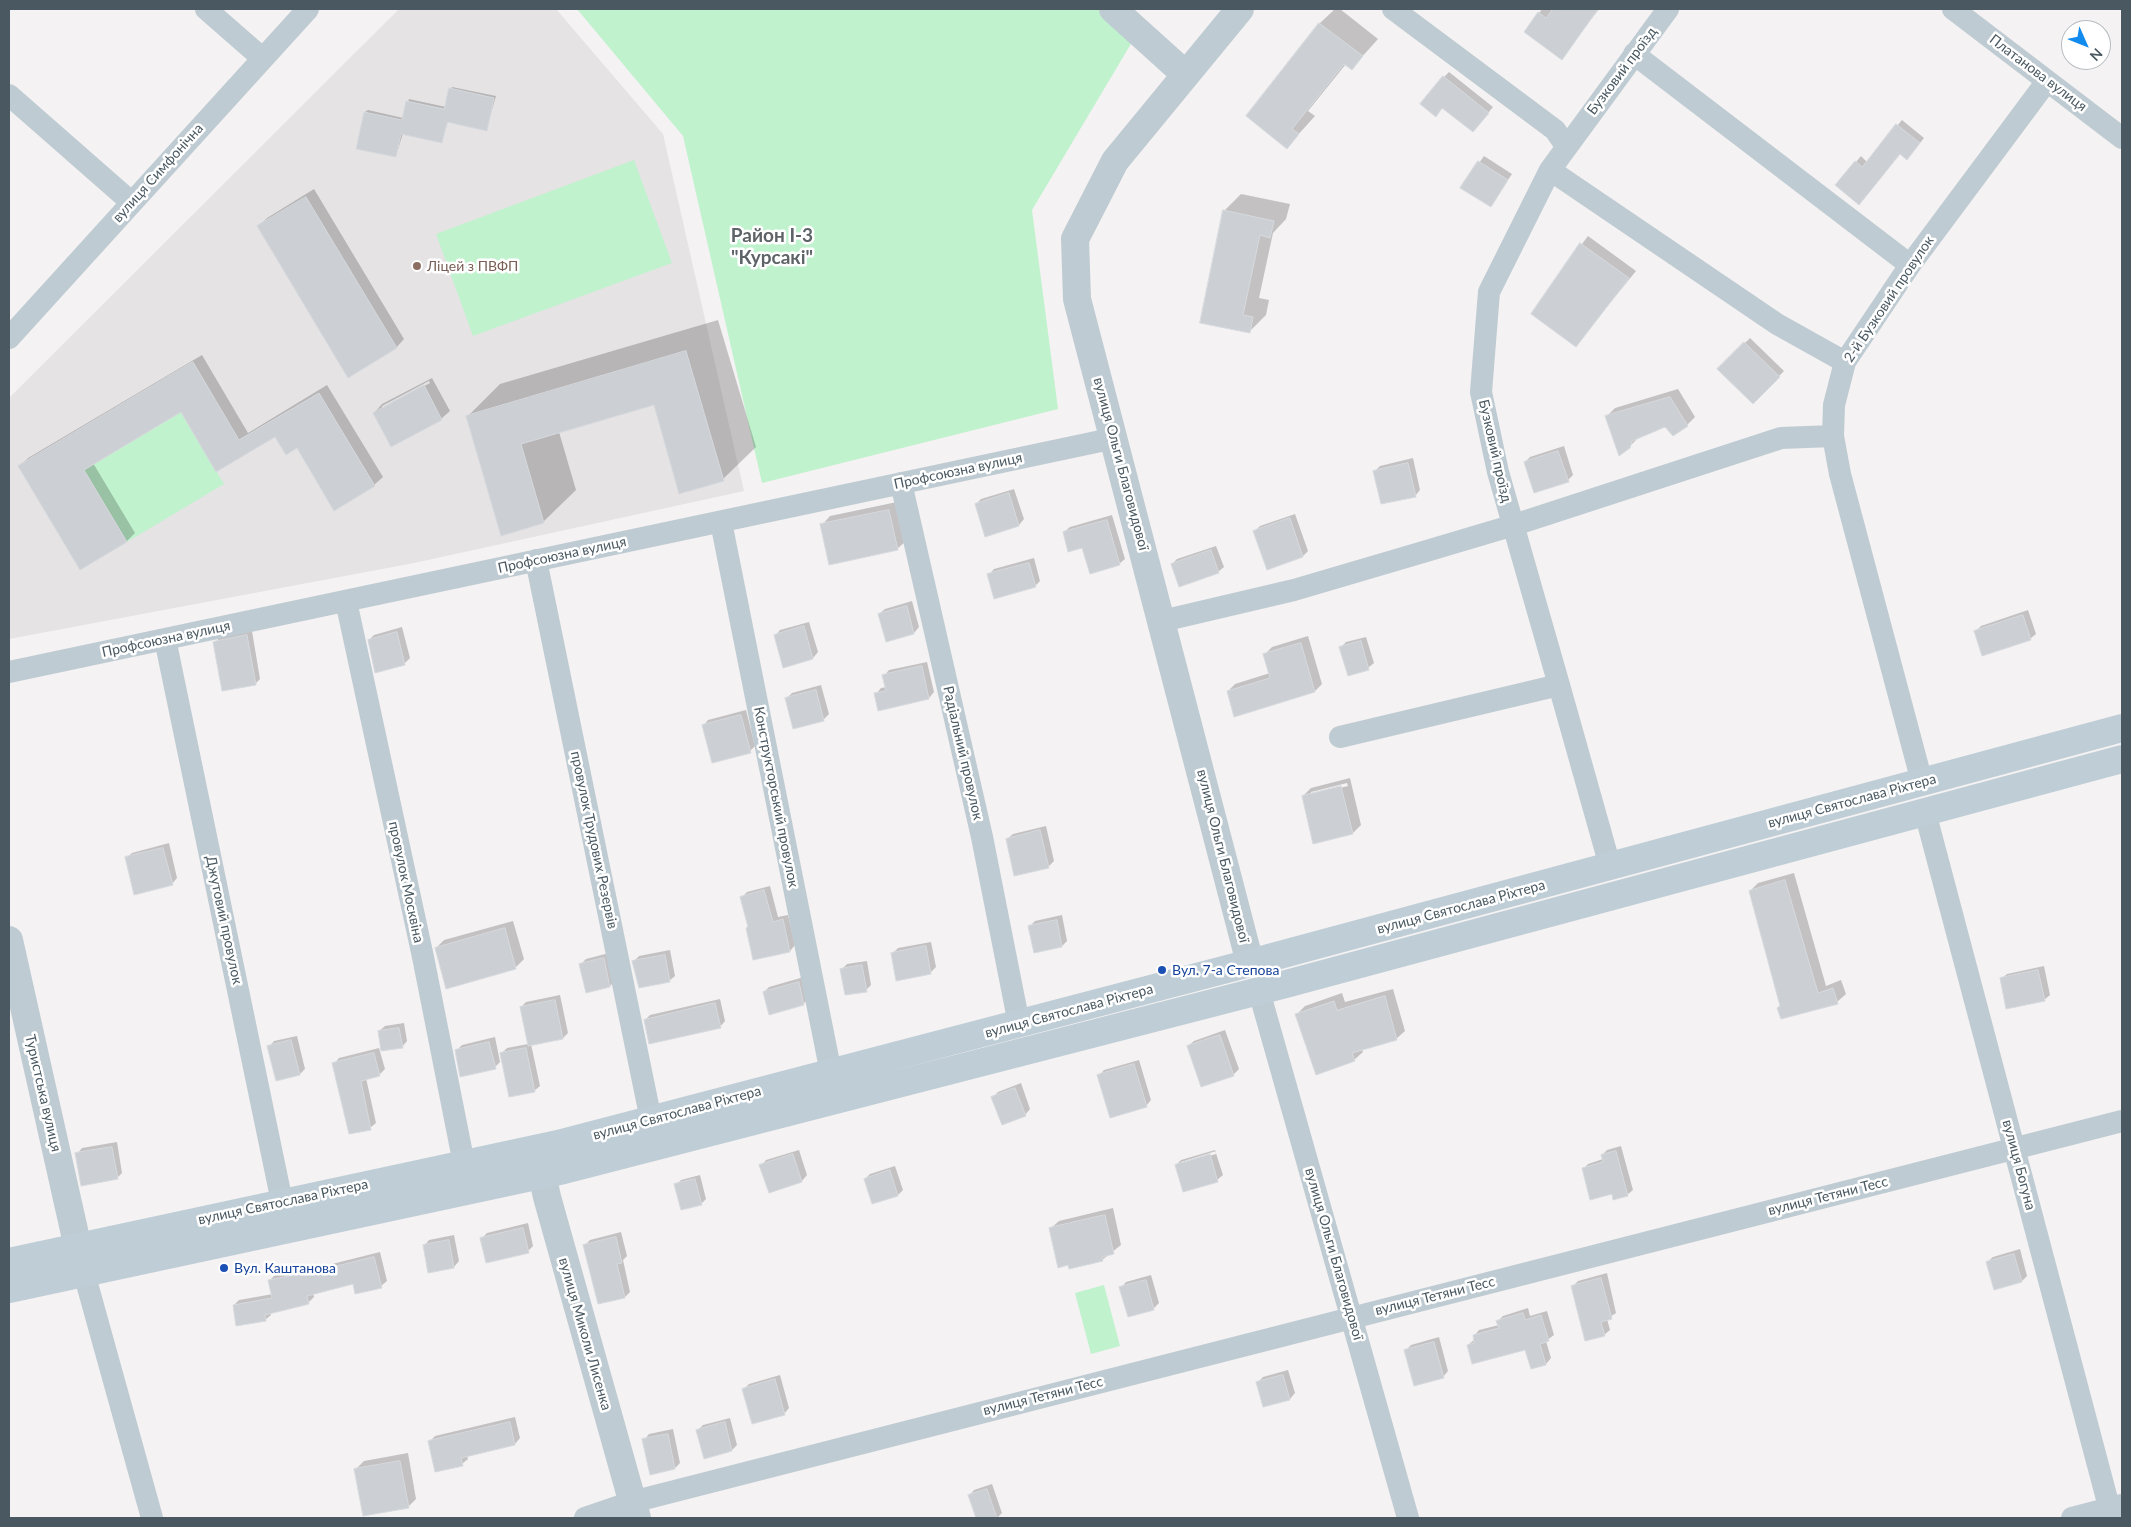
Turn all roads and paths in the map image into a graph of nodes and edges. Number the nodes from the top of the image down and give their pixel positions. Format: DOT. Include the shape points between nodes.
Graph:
graph roads {
  1 [pos="206,9"];
  2 [pos="308,9"];
  3 [pos="1114,9"];
  4 [pos="1240,9"];
  5 [pos="1393,9"];
  6 [pos="1668,9"];
  7 [pos="1954,9"];
  8 [pos="1634,54"];
  9 [pos="262,58"];
  10 [pos="1185,74"];
  11 [pos="2048,81"];
  12 [pos="9,95"];
  13 [pos="2122,138"];
  14 [pos="1566,146"];
  15 [pos="1550,170"];
  16 [pos="132,202"];
  17 [pos="1910,265"];
  18 [pos="9,338"];
  19 [pos="1845,362"];
  20 [pos="1833,436"];
  21 [pos="1115,438"];
  22 [pos="901,484"];
  23 [pos="721,522"];
  24 [pos="1514,525"];
  25 [pos="536,560"];
  26 [pos="346,601"];
  27 [pos="1162,621"];
  28 [pos="165,639"];
  29 [pos="9,672"];
  30 [pos="1559,685"];
  31 [pos="2122,728"];
  32 [pos="1340,737"];
  33 [pos="2122,759"];
  34 [pos="1922,782"];
  35 [pos="1925,812"];
  36 [pos="1610,866"];
  37 [pos="9,940"];
  38 [pos="1250,963"];
  39 [pos="1259,991"];
  40 [pos="1019,1024"];
  41 [pos="832,1073"];
  42 [pos="651,1120"];
  43 [pos="2122,1120"];
  44 [pos="536,1148"];
  45 [pos="2014,1148"];
  46 [pos="464,1164"];
  47 [pos="542,1175"];
  48 [pos="282,1202"];
  49 [pos="81,1260"];
  50 [pos="9,1262"];
  51 [pos="9,1289"];
  52 [pos="1352,1318"];
  53 [pos="634,1510"];
  54 [pos="2115,1511"];
  55 [pos="152,1518"];
  56 [pos="585,1518"];
  57 [pos="1408,1518"];
  58 [pos="2072,1518"];
  1 -- 9 [label="street"];
  2 -- 9 [label="street, вулиця Симфонічна"];
  3 -- 10 [label="street"];
  4 -- 10 [label="street, вулиця Ольги Благовидової"];
  5 -- 14 [label="street" via="1555,130"];
  6 -- 8 [label="street, Бузковий проїзд"];
  7 -- 11 [label="street, Платанова вулиця"];
  8 -- 14 [label="street, Бузковий проїзд"];
  8 -- 17 [label="street"];
  9 -- 16 [label="street, вулиця Симфонічна"];
  10 -- 21 [label="street, вулиця Ольги Благовидової" via="1116,161 1075,239 1077,299"];
  11 -- 13 [label="street, Платанова вулиця"];
  11 -- 17 [label="street, 2-й Бузковий провулок"];
  12 -- 16 [label="street"];
  14 -- 15 [label="street, Бузковий проїзд"];
  15 -- 19 [label="street" via="1777,324"];
  15 -- 24 [label="street, Бузковий проїзд" via="1489,292 1481,392 1498,472"];
  16 -- 18 [label="street, вулиця Симфонічна"];
  17 -- 19 [label="street, 2-й Бузковий провулок"];
  19 -- 20 [label="street, 2-й Бузковий провулок" via="1834,405"];
  20 -- 24 [label="street" via="1781,438"];
  20 -- 34 [label="street, 2-й Бузковий провулок" via="1840,474"];
  21 -- 22 [label="street, Профсоюзна вулиця"];
  21 -- 27 [label="street, вулиця Ольги Благовидової"];
  22 -- 23 [label="street, Профсоюзна вулиця"];
  22 -- 40 [label="street, Радіальний провулок" via="982,838"];
  23 -- 25 [label="street, Профсоюзна вулиця"];
  23 -- 41 [label="street, Конструкторський провулок"];
  24 -- 27 [label="street" via="1294,590"];
  24 -- 30 [label="street, Бузковий проїзд"];
  25 -- 26 [label="street, Профсоюзна вулиця"];
  25 -- 42 [label="street, провулок Трудових Резервів"];
  26 -- 28 [label="street, Профсоюзна вулиця"];
  26 -- 46 [label="street, провулок Москвіна"];
  27 -- 38 [label="street, вулиця Ольги Благовидової"];
  28 -- 29 [label="street, Профсоюзна вулиця"];
  28 -- 48 [label="street, Джутовий провулок"];
  30 -- 32 [label="street"];
  30 -- 36 [label="street, Бузковий проїзд"];
  31 -- 34 [label="main road, вулиця Святослава Ріхтера"];
  33 -- 35 [label="main road, вулиця Святослава Ріхтера"];
  34 -- 36 [label="main road, вулиця Святослава Ріхтера"];
  35 -- 39 [label="main road, вулиця Святослава Ріхтера"];
  35 -- 45 [label="street, вулиця Богуна"];
  36 -- 38 [label="main road, вулиця Святослава Ріхтера"];
  37 -- 49 [label="street, Туристська вулиця"];
  38 -- 40 [label="main road, вулиця Святослава Ріхтера"];
  39 -- 47 [label="main road, вулиця Святослава Ріхтера"];
  39 -- 52 [label="street, вулиця Ольги Благовидової"];
  40 -- 41 [label="main road, вулиця Святослава Ріхтера"];
  41 -- 42 [label="main road, вулиця Святослава Ріхтера"];
  42 -- 44 [label="main road, вулиця Святослава Ріхтера"];
  43 -- 45 [label="street, вулиця Тетяни Тесс"];
  44 -- 46 [label="main road, вулиця Святослава Ріхтера"];
  44 -- 47 [label="street, вулиця Миколи Лисенка"];
  45 -- 52 [label="street, вулиця Тетяни Тесс"];
  45 -- 54 [label="street, вулиця Богуна"];
  46 -- 48 [label="main road, вулиця Святослава Ріхтера"];
  47 -- 49 [label="main road, вулиця Святослава Ріхтера"];
  47 -- 53 [label="street, вулиця Миколи Лисенка"];
  48 -- 49 [label="main road, вулиця Святослава Ріхтера"];
  49 -- 50 [label="main road, вулиця Святослава Ріхтера"];
  49 -- 51 [label="main road, вулиця Святослава Ріхтера"];
  49 -- 55 [label="street, Туристська вулиця"];
  52 -- 53 [label="street, вулиця Тетяни Тесс"];
  52 -- 57 [label="street, вулиця Ольги Благовидової"];
  53 -- 56 [label="street, вулиця Тетяни Тесс"];
  54 -- 58 [label="street"];
}
